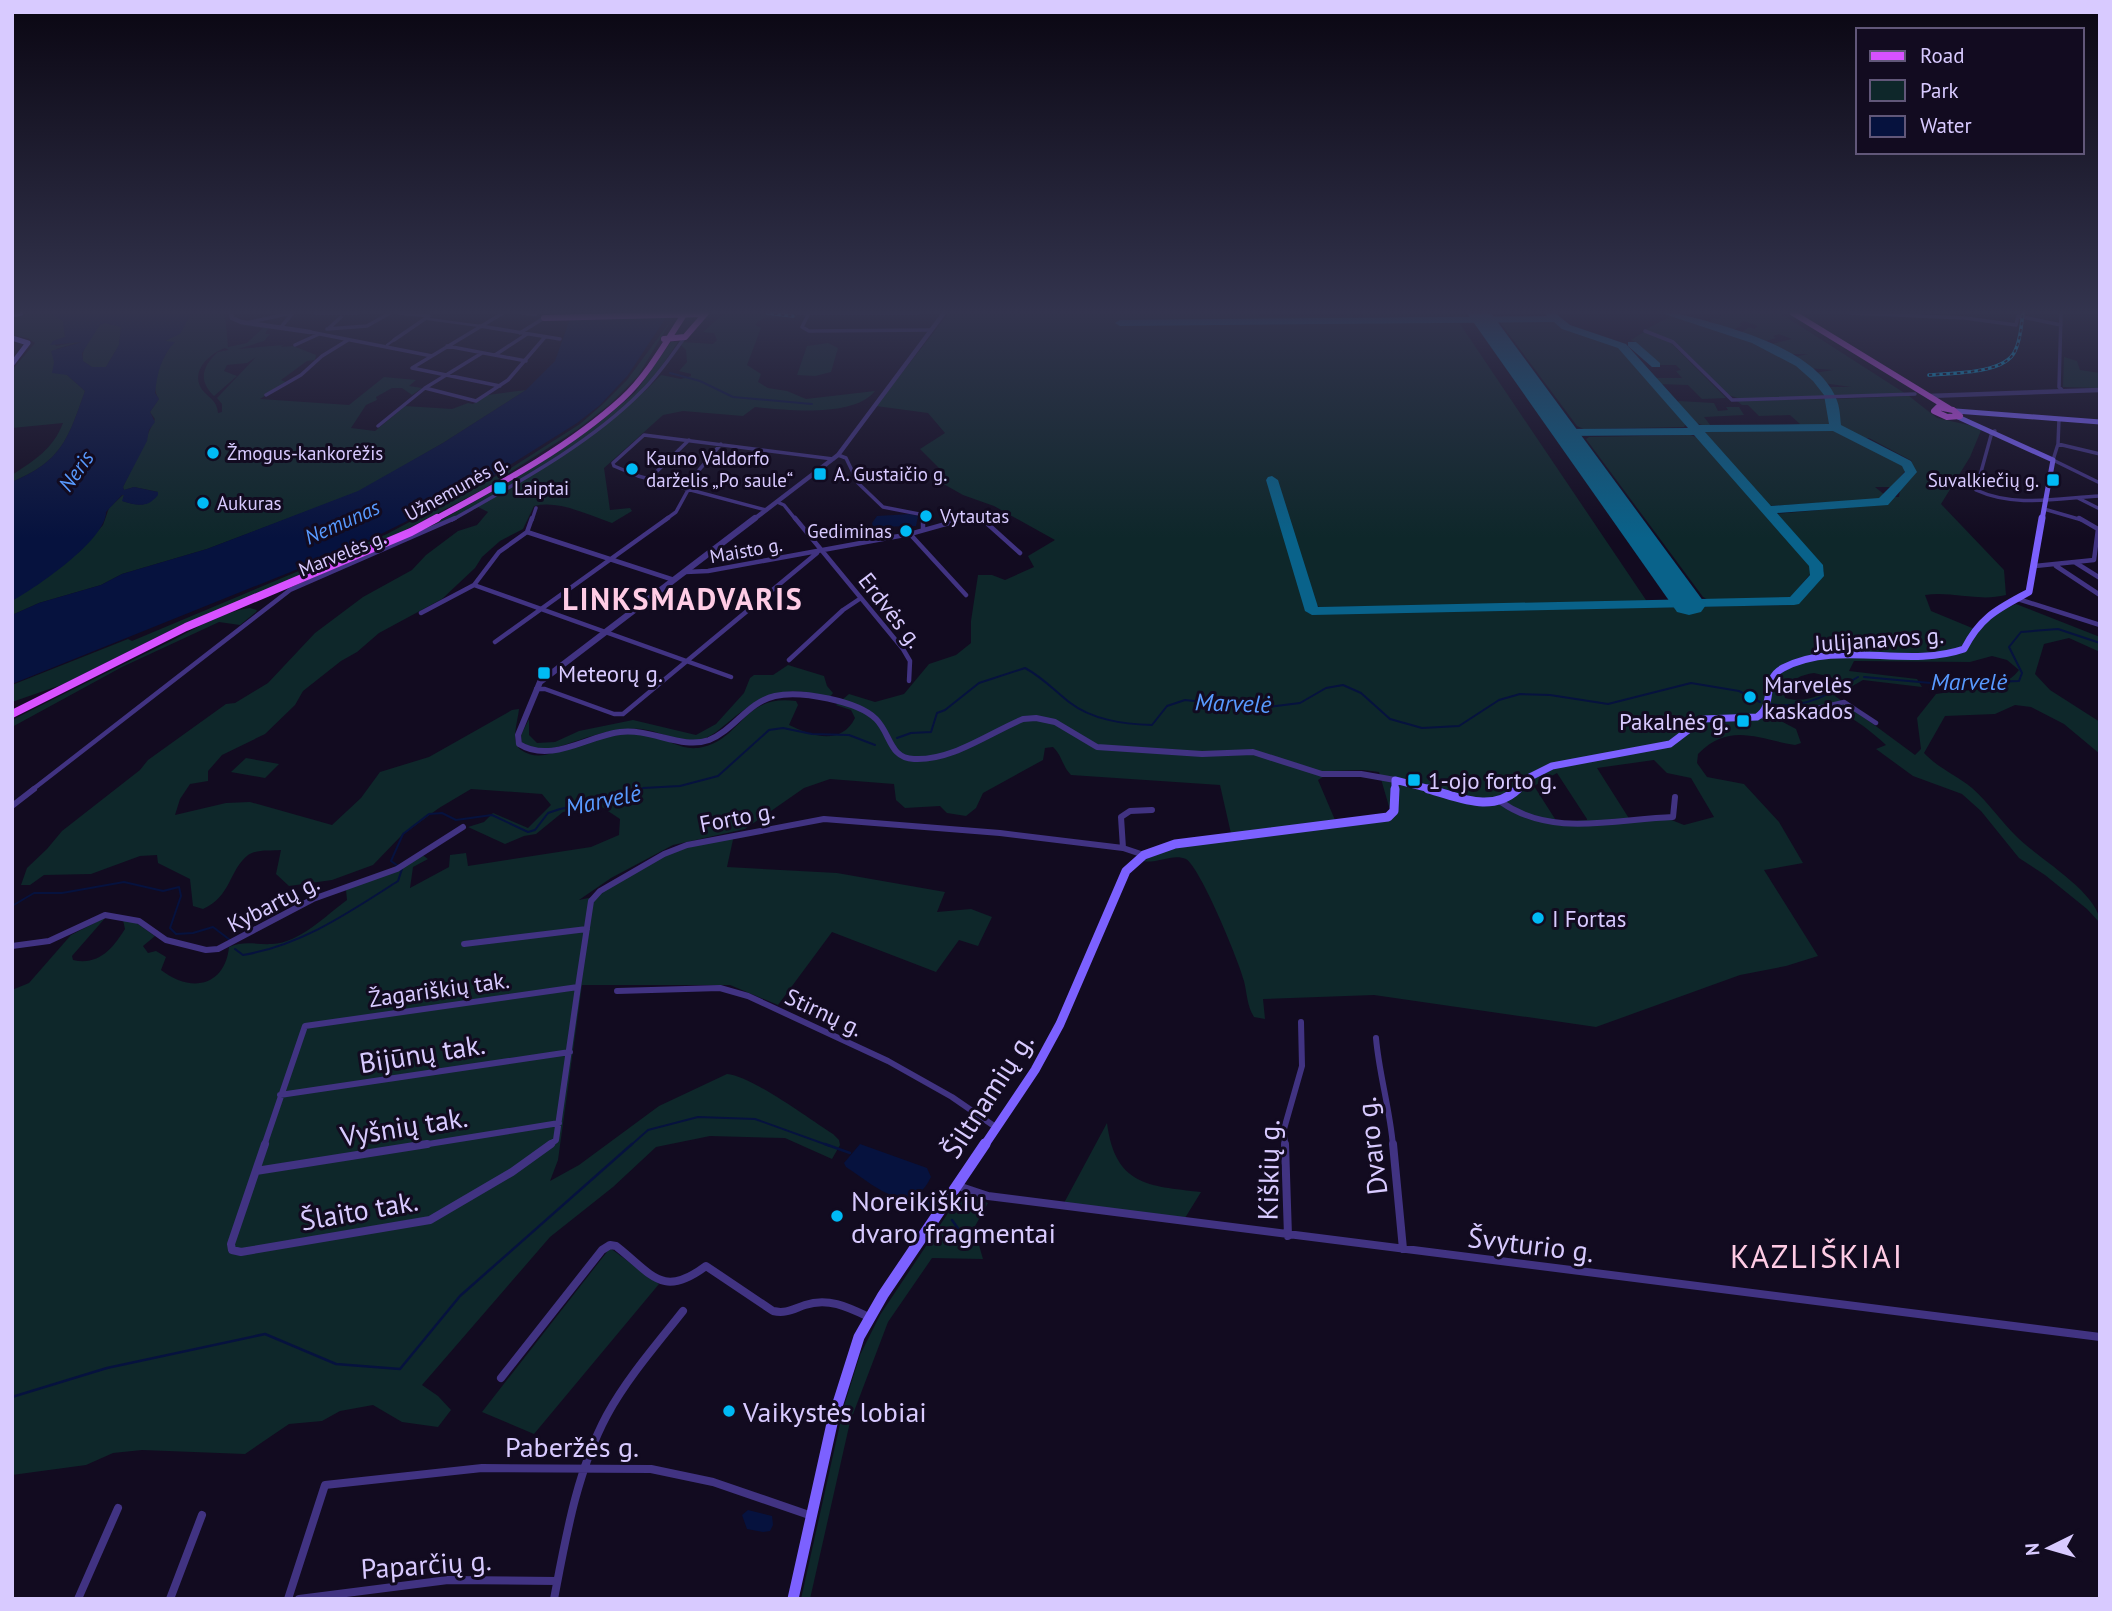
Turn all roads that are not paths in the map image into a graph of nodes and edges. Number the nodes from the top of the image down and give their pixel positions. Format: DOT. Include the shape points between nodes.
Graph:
graph roads {
  1 [pos="277,388"];
  2 [pos="425,388"];
  3 [pos="426,388"];
  4 [pos="496,388"];
  5 [pos="632,388"];
  6 [pos="644,388"];
  7 [pos="887,388"];
  8 [pos="1720,388"];
  9 [pos="1906,388"];
  10 [pos="1915,388"];
  11 [pos="2060,388"];
  12 [pos="2100,390"];
  13 [pos="2063,391"];
  14 [pos="1915,394"];
  15 [pos="265,395"];
  16 [pos="1928,396"];
  17 [pos="1935,408"];
  18 [pos="1955,412"];
  19 [pos="2059,419"];
  20 [pos="2100,422"];
  21 [pos="378,426"];
  22 [pos="1995,431"];
  23 [pos="689,440"];
  24 [pos="721,444"];
  25 [pos="2058,444"];
  26 [pos="2100,454"];
  27 [pos="835,457"];
  28 [pos="2053,460"];
  29 [pos="650,478"];
  30 [pos="2100,483"];
  31 [pos="689,488"];
  32 [pos="2076,496"];
  33 [pos="2100,496"];
  34 [pos="2046,498"];
  35 [pos="777,502"];
  36 [pos="536,508"];
  37 [pos="2044,509"];
  38 [pos="2100,509"];
  39 [pos="766,510"];
  40 [pos="923,530"];
  41 [pos="527,532"];
  42 [pos="910,534"];
  43 [pos="2098,545"];
  44 [pos="820,551"];
  45 [pos="1020,553"];
  46 [pos="608,559"];
  47 [pos="2097,559"];
  48 [pos="2076,562"];
  49 [pos="2035,566"];
  50 [pos="2056,566"];
  51 [pos="684,572"];
  52 [pos="2100,578"];
  53 [pos="674,580"];
  54 [pos="474,585"];
  55 [pos="2100,595"];
  56 [pos="966,596"];
  57 [pos="255,597"];
  58 [pos="861,598"];
  59 [pos="2018,599"];
  60 [pos="540,608"];
  61 [pos="262,610"];
  62 [pos="421,613"];
  63 [pos="2100,625"];
  64 [pos="606,632"];
  65 [pos="495,642"];
  66 [pos="789,660"];
  67 [pos="688,661"];
  68 [pos="731,677"];
  69 [pos="909,681"];
  70 [pos="536,689"];
  71 [pos="12,714"];
  72 [pos="623,714"];
  73 [pos="1759,716"];
  74 [pos="1876,723"];
  75 [pos="1395,780"];
  76 [pos="1675,797"];
  77 [pos="1501,802"];
  78 [pos="12,806"];
  79 [pos="1152,810"];
  80 [pos="463,827"];
  81 [pos="1123,848"];
  82 [pos="1144,855"];
  83 [pos="587,929"];
  84 [pos="464,944"];
  85 [pos="12,946"];
  86 [pos="579,987"];
  87 [pos="617,991"];
  88 [pos="1301,1022"];
  89 [pos="1376,1038"];
  90 [pos="570,1052"];
  91 [pos="280,1095"];
  92 [pos="559,1123"];
  93 [pos="997,1128"];
  94 [pos="556,1140"];
  95 [pos="256,1171"];
  96 [pos="958,1186"];
  97 [pos="1288,1236"];
  98 [pos="1403,1249"];
  99 [pos="683,1311"];
  100 [pos="869,1317"];
  101 [pos="2100,1337"];
  102 [pos="501,1378"];
  103 [pos="584,1469"];
  104 [pos="118,1508"];
  105 [pos="202,1515"];
  106 [pos="812,1516"];
  107 [pos="557,1581"];
  108 [pos="78,1599"];
  109 [pos="170,1599"];
  110 [pos="288,1599"];
  111 [pos="299,1599"];
  112 [pos="554,1599"];
  113 [pos="793,1599"];
  1 -- 15 [label="street"];
  2 -- 21 [label="street"];
  3 -- 4 [label="street" via="471,401"];
  5 -- 57 [label="main road, Užnemunės g." via="605,414 501,483 411,531"];
  6 -- 61 [label="street, Marvelės g." via="614,416 508,488 418,537 298,586"];
  7 -- 27 [label="street"];
  8 -- 14 [label="street" via="1732,400"];
  9 -- 14 [label="main road"];
  10 -- 16 [label="main road"];
  11 -- 13 [label="street"];
  12 -- 13 [label="street"];
  13 -- 16 [label="street"];
  14 -- 17 [label="main road"];
  16 -- 18 [label="main road"];
  17 -- 18 [label="main road"];
  17 -- 18 [label="main road" via="1940,415"];
  18 -- 19 [label="main road"];
  18 -- 22 [label="main road"];
  19 -- 20 [label="main road"];
  19 -- 25 [label="street"];
  22 -- 28 [label="main road"];
  22 -- 34 [label="street" via="1976,490 2004,499"];
  23 -- 24 [label="street"];
  23 -- 29 [label="street"];
  23 -- 29 [label="street" via="644,435 613,463"];
  24 -- 27 [label="street"];
  24 -- 31 [label="street"];
  25 -- 26 [label="street"];
  25 -- 28 [label="street"];
  27 -- 35 [label="street"];
  27 -- 40 [label="street" via="846,458 858,483 883,507 919,514"];
  28 -- 30 [label="street"];
  28 -- 34 [label="main road"];
  29 -- 31 [label="street"];
  31 -- 39 [label="street"];
  31 -- 46 [label="street" via="676,512"];
  32 -- 33 [label="street"];
  32 -- 34 [label="street"];
  32 -- 38 [label="street"];
  34 -- 37 [label="main road"];
  35 -- 39 [label="street"];
  35 -- 44 [label="street, Erdvės g."];
  36 -- 41 [label="street"];
  37 -- 43 [label="street" via="2077,517 2096,528"];
  37 -- 49 [label="main road"];
  39 -- 51 [label="street"];
  40 -- 42 [label="street, Maisto g."];
  40 -- 45 [label="street, Maisto g." via="982,517"];
  41 -- 46 [label="street"];
  41 -- 54 [label="street" via="499,552"];
  42 -- 44 [label="street, Maisto g."];
  42 -- 56 [label="street"];
  43 -- 47 [label="street"];
  44 -- 51 [label="street, Maisto g."];
  44 -- 58 [label="street, Erdvės g."];
  44 -- 67 [label="street"];
  46 -- 53 [label="street"];
  46 -- 60 [label="street"];
  47 -- 48 [label="street"];
  48 -- 50 [label="street"];
  48 -- 52 [label="street"];
  49 -- 50 [label="street"];
  49 -- 59 [label="main road" via="2029,592"];
  50 -- 55 [label="street"];
  51 -- 53 [label="street"];
  53 -- 64 [label="street"];
  54 -- 60 [label="street"];
  54 -- 62 [label="street"];
  57 -- 61 [label="street"];
  57 -- 71 [label="main road, Užnemunės g."];
  58 -- 66 [label="street"];
  58 -- 69 [label="street, Erdvės g." via="907,654"];
  59 -- 63 [label="street"];
  59 -- 73 [label="main road, Julijanavos g." via="1988,614 1959,651 1836,655 1783,668 1773,675"];
  60 -- 64 [label="street"];
  60 -- 65 [label="street"];
  61 -- 78 [label="street, Marvelės g."];
  64 -- 67 [label="street"];
  64 -- 70 [label="street"];
  67 -- 68 [label="street"];
  67 -- 72 [label="street"];
  70 -- 72 [label="street"];
  70 -- 75 [label="street" via="518,740 523,748 535,752 550,752 605,734 639,731 682,743 706,741 721,734 753,705 791,694 820,697 868,713 894,752 911,759 939,754 1016,721 1037,717 1057,722 1104,749 1261,753 1322,774"];
  73 -- 74 [label="street" via="1773,718 1844,702"];
  73 -- 77 [label="main road" via="1706,718 1670,744 1552,766 1530,777"];
  75 -- 77 [label="main road" via="1482,803"];
  75 -- 82 [label="main road" via="1394,811 1388,817 1197,840"];
  76 -- 77 [label="street" via="1672,817 1557,824 1522,815"];
  79 -- 81 [label="street" via="1130,811 1121,817"];
  80 -- 85 [label="street, Kybartų g." via="400,867 313,899 218,949 166,940 139,920 105,915 49,941"];
  81 -- 82 [label="street, Forto g."];
  81 -- 83 [label="street, Forto g." via="1000,833 815,820 687,845 664,854 596,895"];
  82 -- 93 [label="main road, Šiltnamių g." via="1126,871 1060,1024"];
  83 -- 84 [label="street"];
  83 -- 86 [label="street, Forto g."];
  86 -- 90 [label="street, Forto g."];
  86 -- 91 [label="street, Žagariškių tak." via="305,1026"];
  87 -- 93 [label="street, Stirnų g." via="720,988 748,996 900,1068"];
  88 -- 97 [label="street, Kiškių g." via="1302,1066 1284,1129"];
  89 -- 98 [label="street, Dvaro g." via="1390,1108"];
  90 -- 91 [label="street, Bijūnų tak."];
  90 -- 92 [label="street, Forto g."];
  91 -- 95 [label="street"];
  92 -- 94 [label="street, Forto g."];
  92 -- 95 [label="street, Vyšnių tak."];
  93 -- 96 [label="main road, Šiltnamių g."];
  94 -- 95 [label="street, Šlaito tak." via="430,1220 232,1250"];
  96 -- 97 [label="street, Švyturio g." via="988,1196"];
  96 -- 100 [label="main road, Šiltnamių g."];
  97 -- 98 [label="street, Švyturio g."];
  98 -- 101 [label="street, Švyturio g."];
  99 -- 103 [label="street" via="626,1387 601,1427"];
  100 -- 102 [label="street" via="835,1301 784,1314 773,1311 706,1266 682,1283 669,1285 610,1245"];
  100 -- 106 [label="main road, Šiltnamių g." via="845,1374"];
  103 -- 106 [label="street, Paberžės g." via="677,1471"];
  103 -- 107 [label="street" via="571,1507"];
  103 -- 110 [label="street, Paberžės g." via="482,1468 325,1485"];
  104 -- 108 [label="street"];
  105 -- 109 [label="street"];
  106 -- 113 [label="main road, Šiltnamių g."];
  107 -- 111 [label="street, Paparčių g." via="449,1580"];
  107 -- 112 [label="street"];
}
